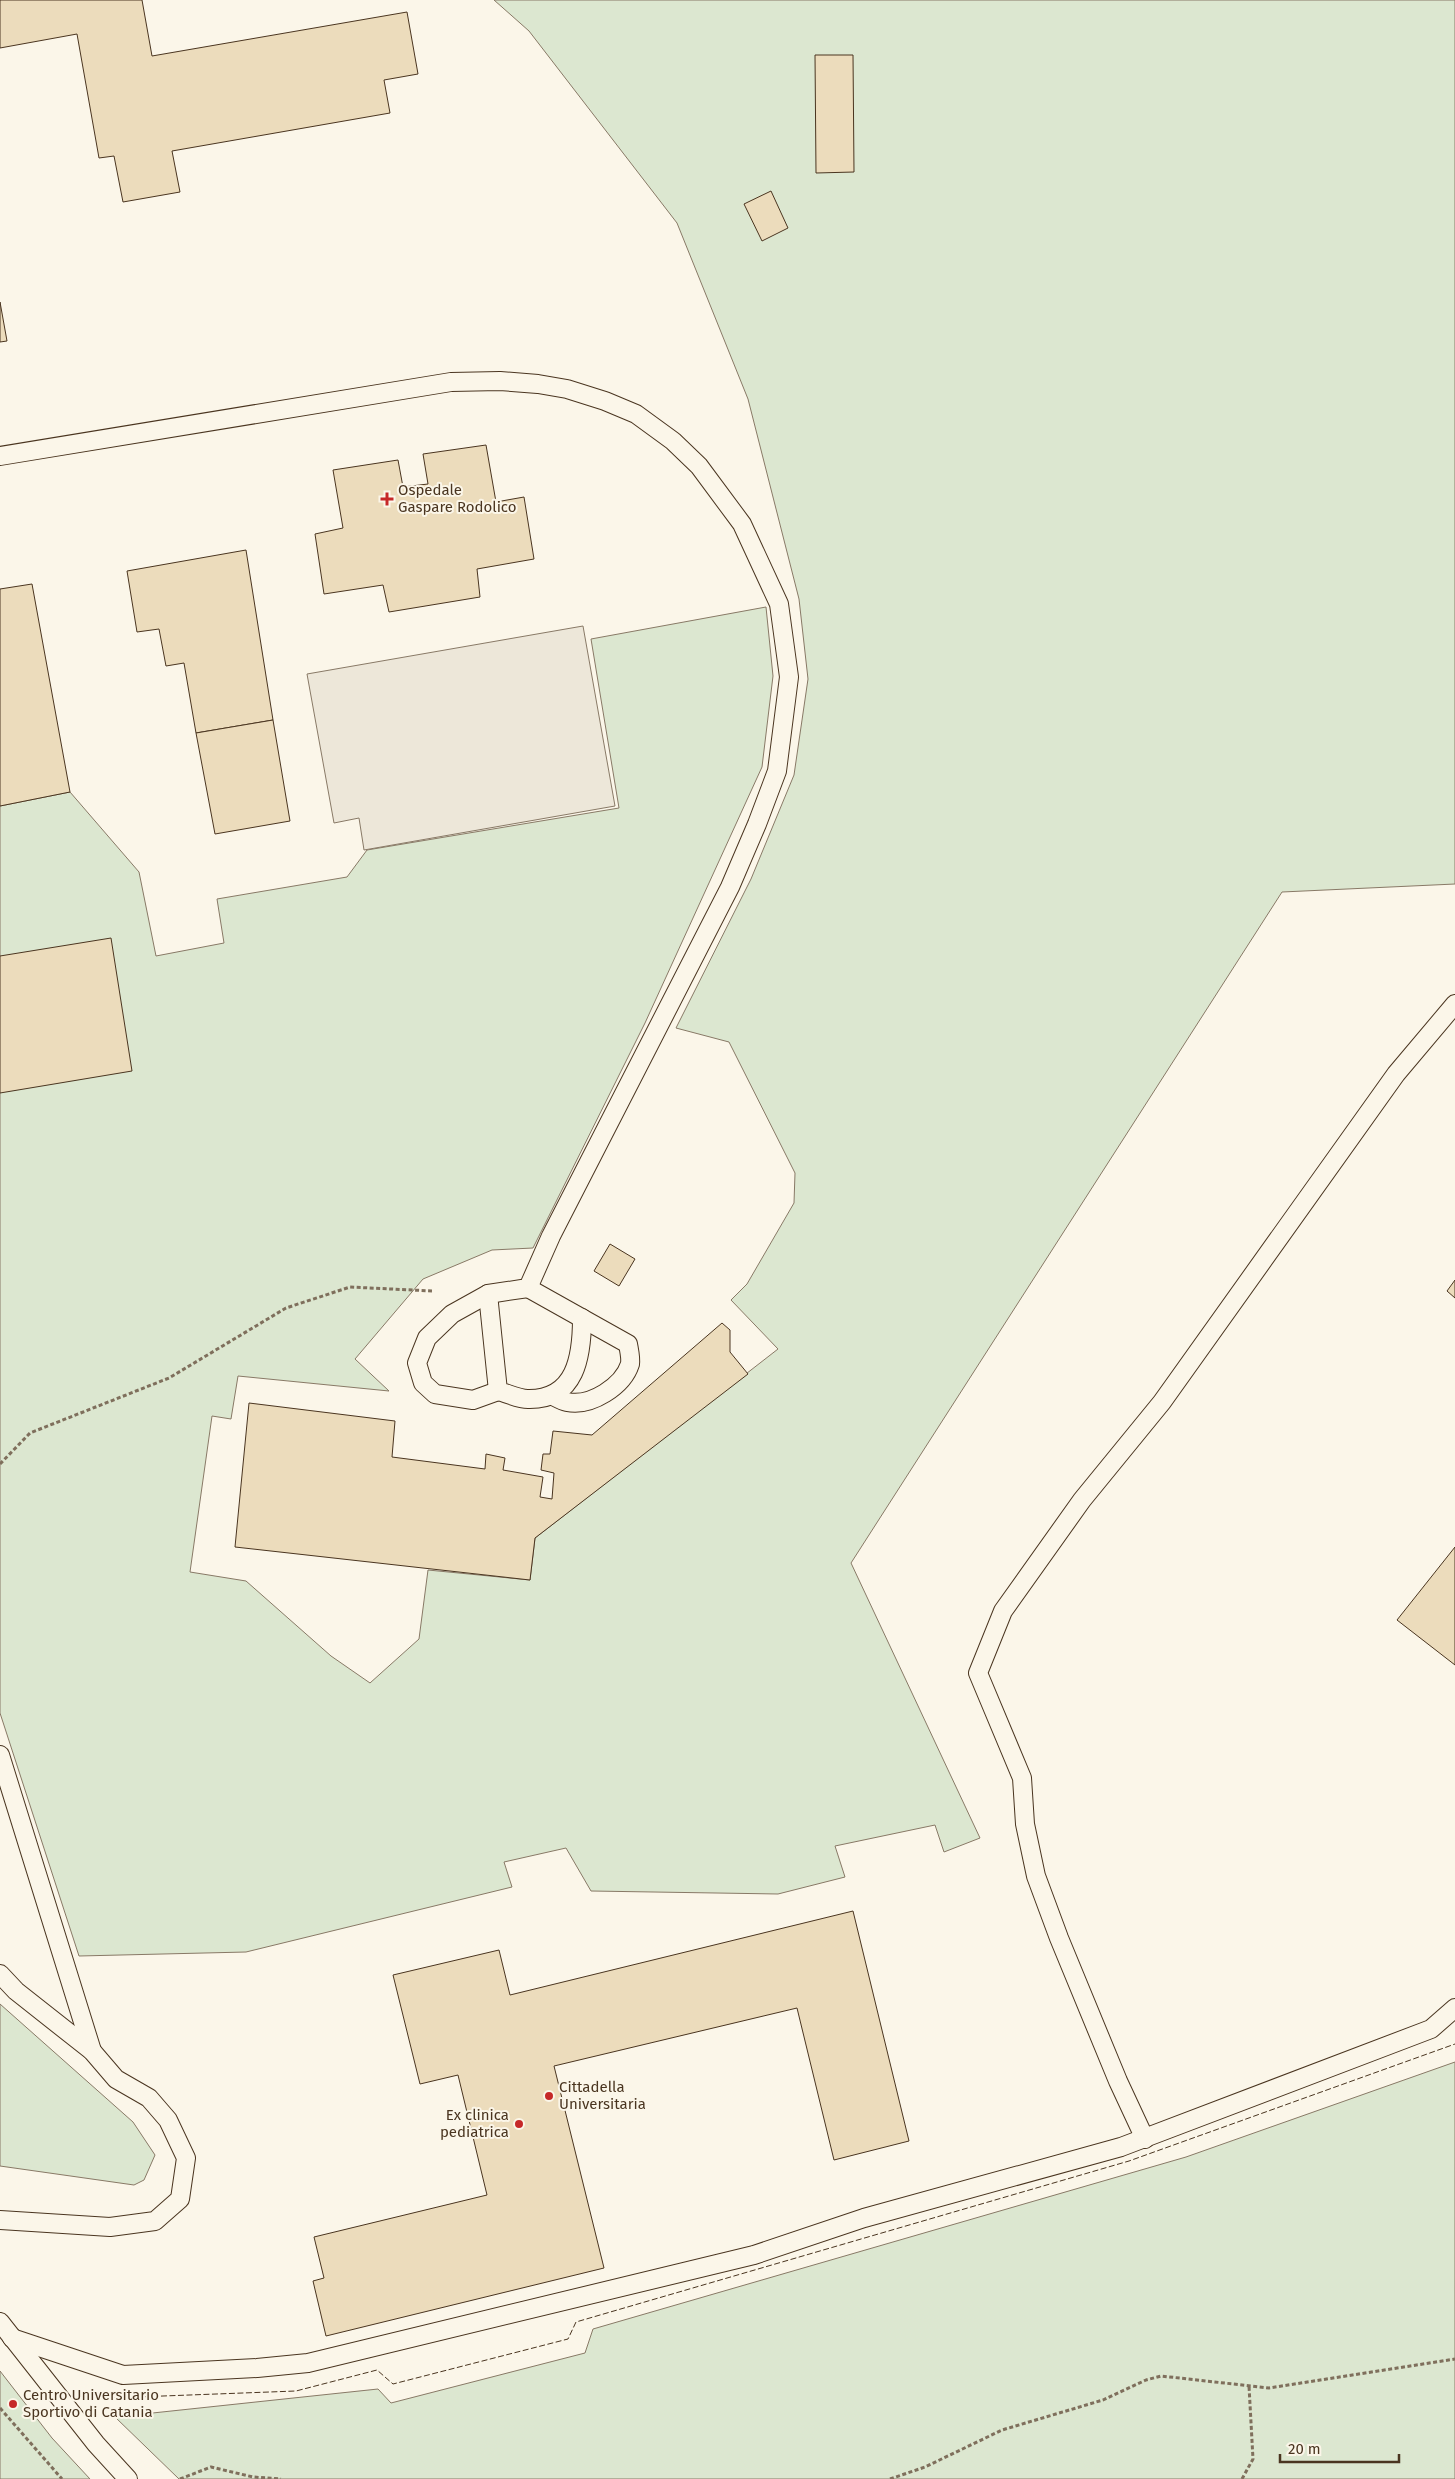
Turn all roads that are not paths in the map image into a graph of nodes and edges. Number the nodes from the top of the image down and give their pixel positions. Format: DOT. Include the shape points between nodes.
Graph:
graph roads {
  1 [pos="0,456"];
  2 [pos="1455,1004"];
  3 [pos="528,1288"];
  4 [pos="488,1294"];
  5 [pos="582,1318"];
  6 [pos="498,1390"];
  7 [pos="553,1396"];
  8 [pos="0,1755"];
  9 [pos="0,1974"];
  10 [pos="1455,2008"];
  11 [pos="92,2051"];
  12 [pos="1145,2139"];
  13 [pos="0,2220"];
  14 [pos="0,2322"];
  15 [pos="12,2338"];
  16 [pos="128,2479"];
  1 -- 3 [label="lane" via="451,382 538,384 586,395 636,414 673,441 699,466 742,524 779,604 789,677 777,771 730,887"];
  2 -- 12 [label="lane" via="1396,1074 1162,1402 1070,1516 1003,1611 978,1673 1022,1778 1025,1824 1036,1876 1118,2081"];
  3 -- 4 [label="lane"];
  3 -- 5 [label="lane"];
  4 -- 6 [label="lane"];
  4 -- 6 [label="lane" via="452,1314 427,1338 417,1364 423,1383 435,1394 473,1400"];
  5 -- 7 [label="lane" via="582,1348 568,1383"];
  5 -- 7 [label="lane" via="628,1344 630,1362 622,1381 604,1393 583,1402 567,1402"];
  6 -- 7 [label="lane" via="526,1399"];
  8 -- 11 [label="lane"];
  9 -- 11 [label="lane" via="16,1991"];
  10 -- 12 [label="lane" via="1431,2029"];
  11 -- 13 [label="lane" via="116,2079 149,2098 168,2120 186,2158 180,2199 155,2221 110,2227"];
  12 -- 15 [label="lane" via="864,2218 754,2255 308,2363 123,2375"];
  14 -- 15 [label="lane"];
  15 -- 16 [label="lane"];
}
